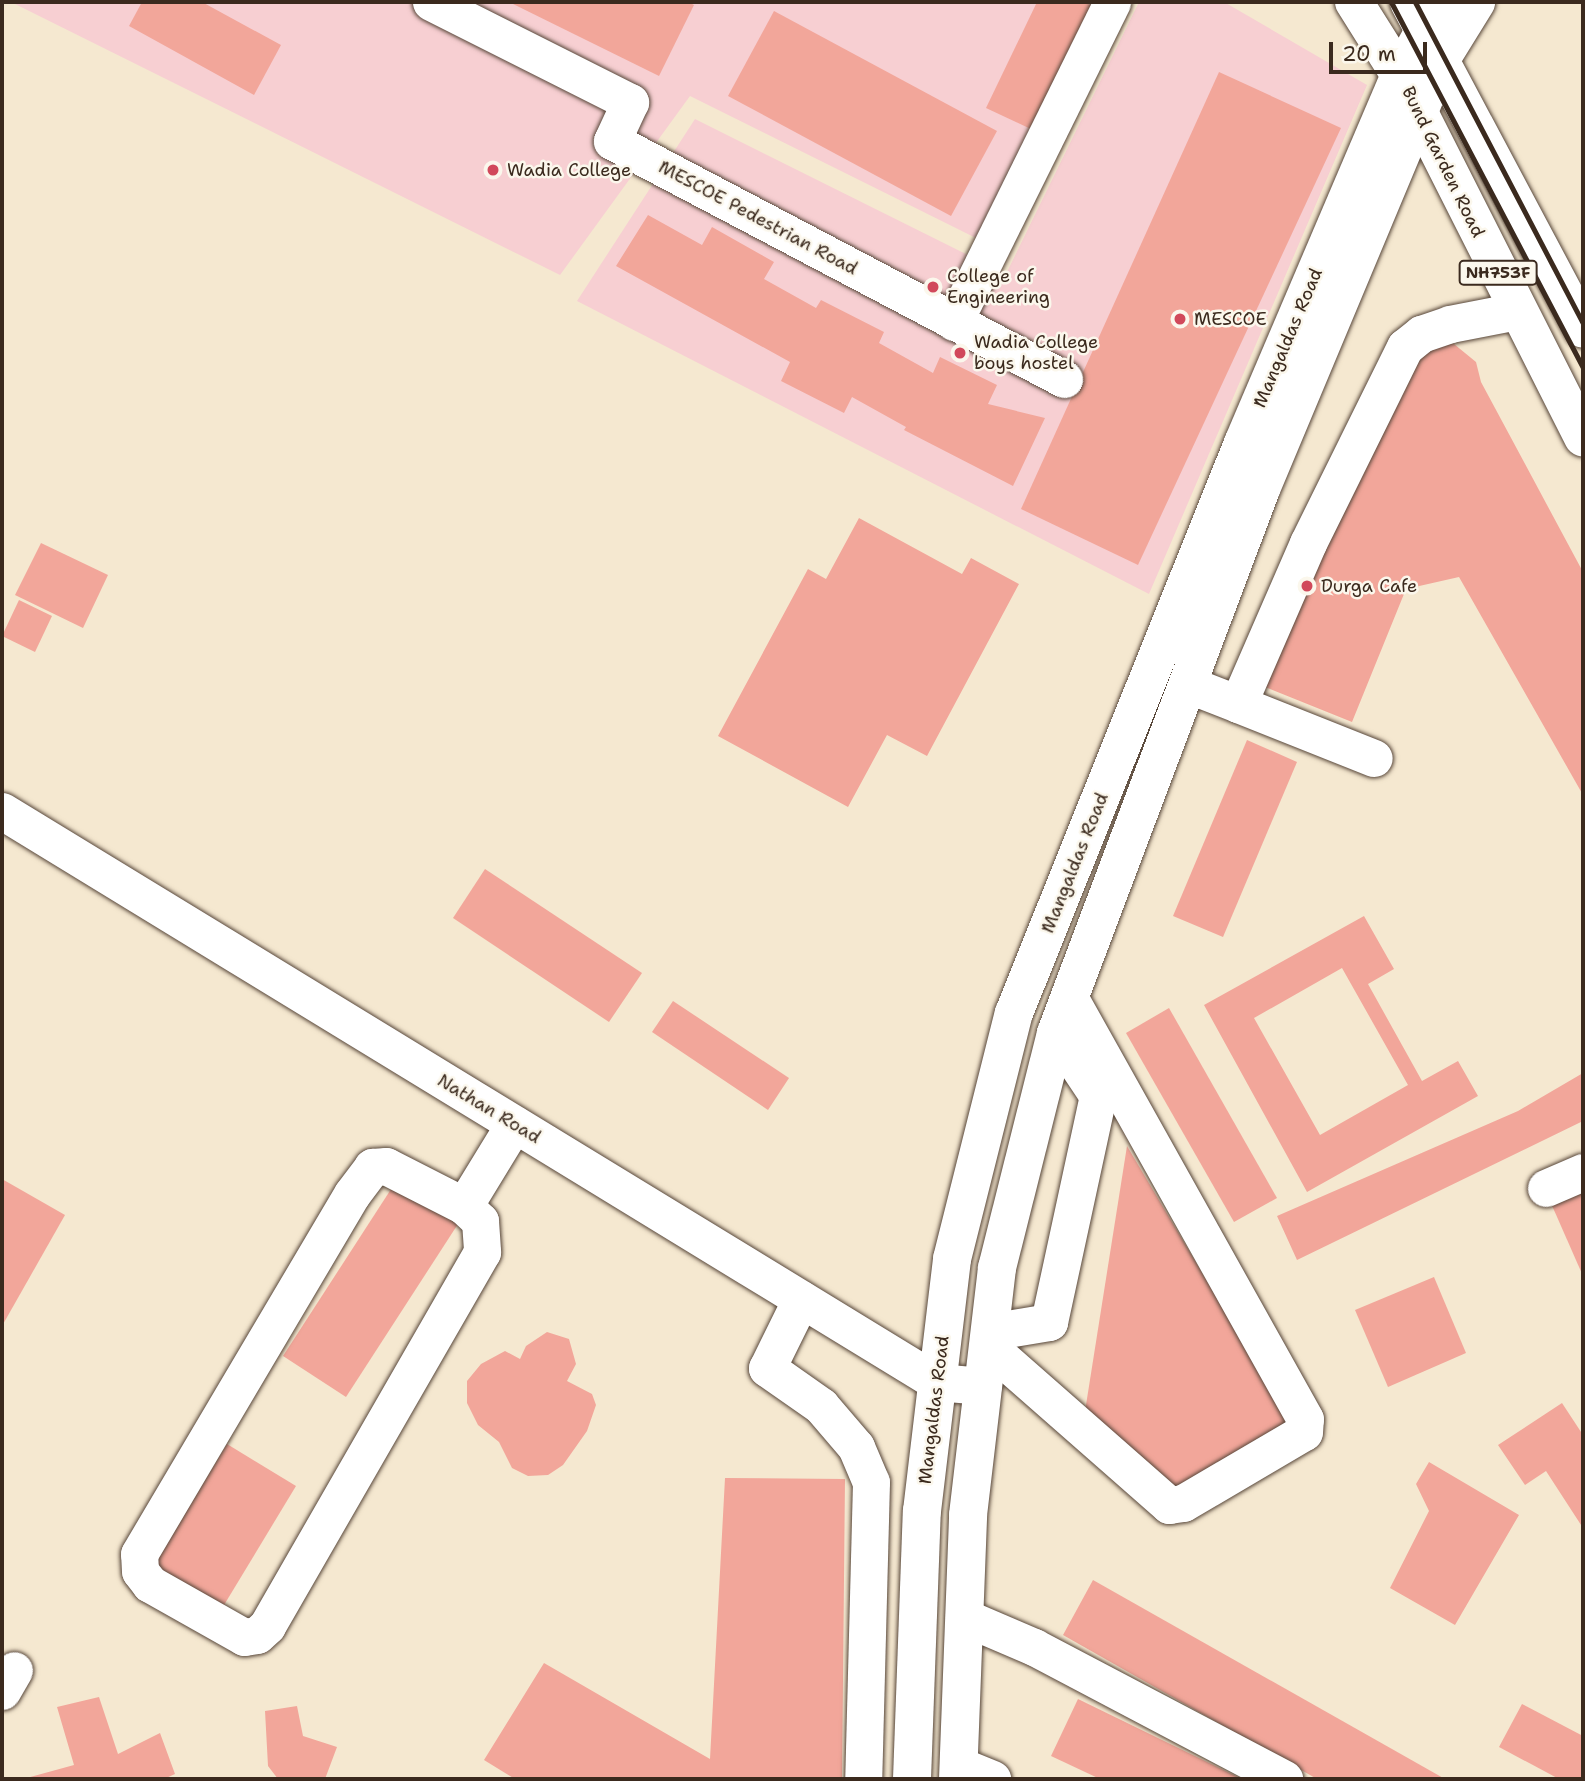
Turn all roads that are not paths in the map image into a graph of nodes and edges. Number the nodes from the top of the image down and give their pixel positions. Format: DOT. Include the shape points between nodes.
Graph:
graph roads {
  1 [pos="1112,2"];
  2 [pos="1354,2"];
  3 [pos="1476,2"];
  4 [pos="442,4"];
  5 [pos="1430,23"];
  6 [pos="1409,92"];
  7 [pos="1517,311"];
  8 [pos="1581,319"];
  9 [pos="954,322"];
  10 [pos="1064,379"];
  11 [pos="1583,437"];
  12 [pos="1187,684"];
  13 [pos="1238,704"];
  14 [pos="1374,758"];
  15 [pos="2,811"];
  16 [pos="1069,996"];
  17 [pos="1056,1033"];
  18 [pos="514,1124"];
  19 [pos="1583,1172"];
  20 [pos="1546,1188"];
  21 [pos="464,1206"];
  22 [pos="801,1299"];
  23 [pos="989,1339"];
  24 [pos="937,1382"];
  25 [pos="983,1386"];
  26 [pos="964,1617"];
  27 [pos="969,1774"];
  28 [pos="863,1779"];
  29 [pos="912,1779"];
  30 [pos="1284,1779"];
  1 -- 9 [label="street"];
  2 -- 6 [label="main road, Bund Garden Road / NH753F"];
  3 -- 5 [label="street, Mangaldas Road"];
  4 -- 9 [label="street, MESCOE Pedestrian Road" via="630,102 612,141"];
  5 -- 6 [label="main road, Mangaldas Road"];
  5 -- 8 [label="main road, NH753F"];
  6 -- 7 [label="main road, Bund Garden Road / NH753F"];
  6 -- 12 [label="main road, Mangaldas Road"];
  6 -- 24 [label="main road, Mangaldas Road" via="1201,544 1014,1013 952,1259"];
  7 -- 11 [label="main road, Bund Garden Road / NH753F"];
  7 -- 13 [label="street" via="1450,324 1421,334 1405,347 1308,543"];
  9 -- 10 [label="street, MESCOE Pedestrian Road"];
  12 -- 13 [label="street"];
  12 -- 16 [label="main road, Mangaldas Road"];
  13 -- 14 [label="street"];
  15 -- 18 [label="street, Nathan Road"];
  16 -- 17 [label="main road, Mangaldas Road"];
  16 -- 23 [label="street" via="1306,1419 1304,1432 1183,1503 1169,1506"];
  17 -- 23 [label="main road, Mangaldas Road" via="997,1268"];
  17 -- 23 [label="street" via="1098,1097 1055,1295 1049,1322"];
  18 -- 21 [label="street"];
  18 -- 22 [label="street, Nathan Road"];
  19 -- 20 [label="street"];
  21 -- 21 [label="street" via="480,1222 484,1238 476,1267 267,1626 257,1636 244,1637 150,1584 140,1570 139,1554 372,1167 386,1166"];
  22 -- 24 [label="street, Nathan Road"];
  22 -- 28 [label="street" via="767,1368 821,1406 856,1447 872,1482"];
  23 -- 25 [label="main road, Mangaldas Road"];
  24 -- 25 [label="street, Nathan Road"];
  24 -- 29 [label="main road, Mangaldas Road" via="922,1511"];
  25 -- 26 [label="main road, Mangaldas Road" via="968,1515"];
  26 -- 27 [label="main road, Mangaldas Road"];
  26 -- 30 [label="street" via="1034,1647"];
}
